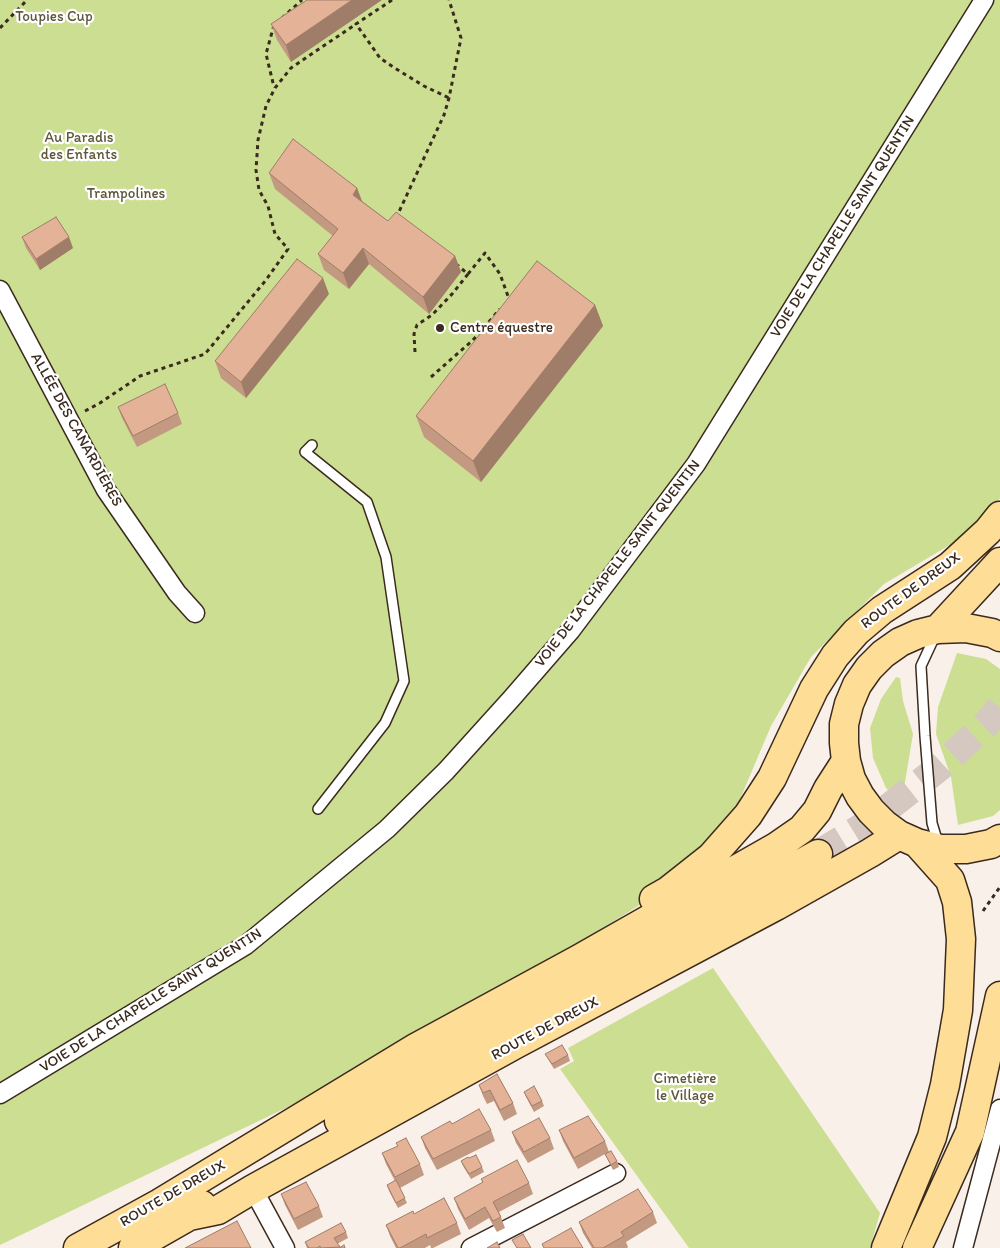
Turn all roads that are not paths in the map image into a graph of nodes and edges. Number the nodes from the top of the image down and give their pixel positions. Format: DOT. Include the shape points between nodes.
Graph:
graph roads {
  1 [pos="984,0"];
  2 [pos="0,290"];
  3 [pos="312,445"];
  4 [pos="1000,516"];
  5 [pos="1000,562"];
  6 [pos="195,613"];
  7 [pos="938,628"];
  8 [pos="1000,637"];
  9 [pos="846,761"];
  10 [pos="318,810"];
  11 [pos="1000,839"];
  12 [pos="919,842"];
  13 [pos="818,854"];
  14 [pos="579,959"];
  15 [pos="1000,996"];
  16 [pos="0,1094"];
  17 [pos="1000,1110"];
  18 [pos="616,1173"];
  19 [pos="253,1189"];
  20 [pos="189,1216"];
  21 [pos="78,1248"];
  22 [pos="133,1248"];
  23 [pos="285,1248"];
  24 [pos="471,1248"];
  25 [pos="886,1248"];
  26 [pos="917,1248"];
  27 [pos="963,1248"];
  1 -- 16 [label="street, VOIE DE LA CHAPELLE SAINT QUENTIN" via="696,464 571,630 505,706 387,829 246,945"];
  2 -- 6 [label="street, ALLÉE DES CANARDIÈRES" via="106,490 177,594"];
  3 -- 10 [label="lane" via="305,452 367,502 386,557 404,681 385,723"];
  4 -- 14 [label="main road, ROUTE DE DREUX" via="950,566 882,610 835,656 814,689 772,778 748,815 711,857 668,891 594,936"];
  5 -- 7 [label="main road"];
  7 -- 8 [label="main road" via="966,628"];
  7 -- 9 [label="main road" via="900,642 883,654 857,685 844,724"];
  7 -- 12 [label="lane" via="921,666 932,823"];
  9 -- 12 [label="main road" via="865,804 884,824"];
  9 -- 14 [label="main road, ROUTE DE DREUX" via="818,811 802,829 776,848"];
  11 -- 12 [label="main road" via="966,849"];
  12 -- 19 [label="main road, ROUTE DE DREUX" via="870,853"];
  12 -- 25 [label="main road" via="950,880 957,902 961,938 958,1010 945,1086 932,1137"];
  13 -- 20 [label="main road, ROUTE DE DREUX" via="386,1093 214,1196"];
  14 -- 21 [label="main road, ROUTE DE DREUX" via="417,1047 160,1203"];
  15 -- 26 [label="main road" via="970,1132"];
  17 -- 27 [label="street"];
  18 -- 24 [label="street"];
  19 -- 20 [label="main road, ROUTE DE DREUX" via="218,1210"];
  19 -- 23 [label="street"];
  20 -- 22 [label="main road, ROUTE DE DREUX"];
}
